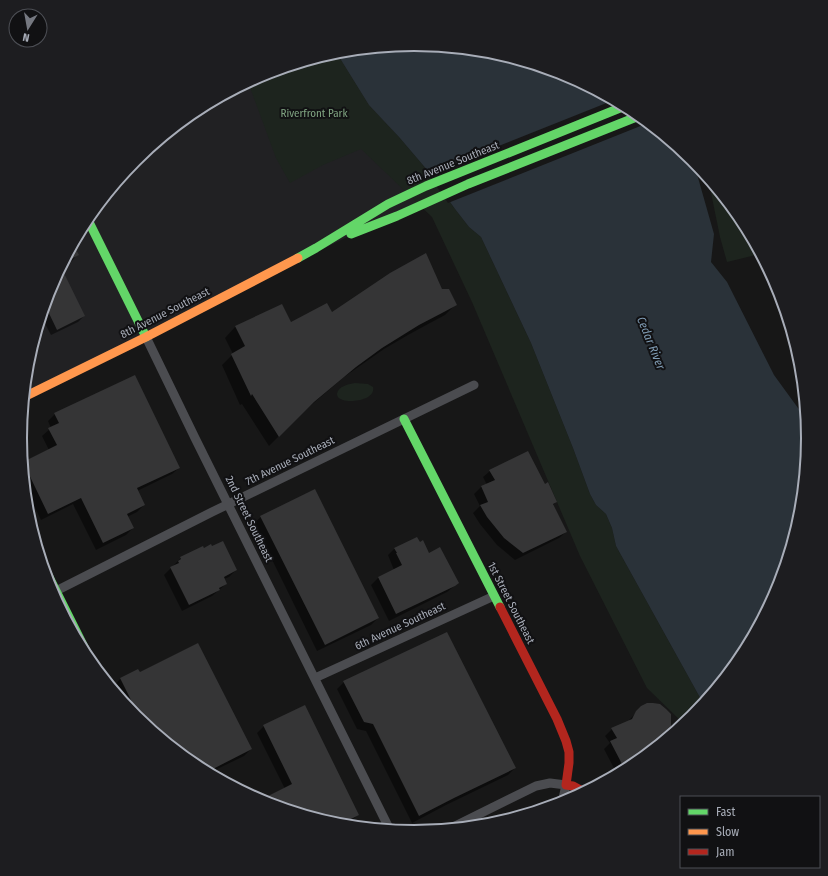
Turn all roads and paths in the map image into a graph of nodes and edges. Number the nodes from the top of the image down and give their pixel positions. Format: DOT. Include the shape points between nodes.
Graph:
graph roads {
  1 [pos="618,109"];
  2 [pos="633,119"];
  3 [pos="91,225"];
  4 [pos="316,248"];
  5 [pos="146,337"];
  6 [pos="474,385"];
  7 [pos="29,394"];
  8 [pos="404,419"];
  9 [pos="228,504"];
  10 [pos="58,590"];
  11 [pos="494,596"];
  12 [pos="315,678"];
  13 [pos="566,784"];
  14 [pos="578,789"];
  15 [pos="564,795"];
  16 [pos="463,822"];
  17 [pos="387,824"];
  1 -- 4 [label="main road, 8th Avenue Southeast" via="426,186 388,204"];
  2 -- 4 [label="main road, 8th Avenue Southeast"];
  3 -- 5 [label="main road, 2nd Street Southeast"];
  4 -- 5 [label="main road, 8th Avenue Southeast"];
  5 -- 7 [label="main road, 8th Avenue Southeast"];
  5 -- 9 [label="street, 2nd Street Southeast"];
  6 -- 8 [label="street, 7th Avenue Southeast"];
  8 -- 9 [label="street, 7th Avenue Southeast"];
  8 -- 11 [label="main road, 1st Street Southeast"];
  9 -- 10 [label="street, 7th Avenue Southeast"];
  9 -- 12 [label="street, 2nd Street Southeast"];
  11 -- 12 [label="street, 6th Avenue Southeast"];
  11 -- 13 [label="main road, 1st Street Southeast" via="566,741 569,758"];
  12 -- 17 [label="street, 2nd Street Southeast"];
  13 -- 14 [label="main road"];
  13 -- 15 [label="street"];
  13 -- 16 [label="street" via="550,783 536,786"];
}
